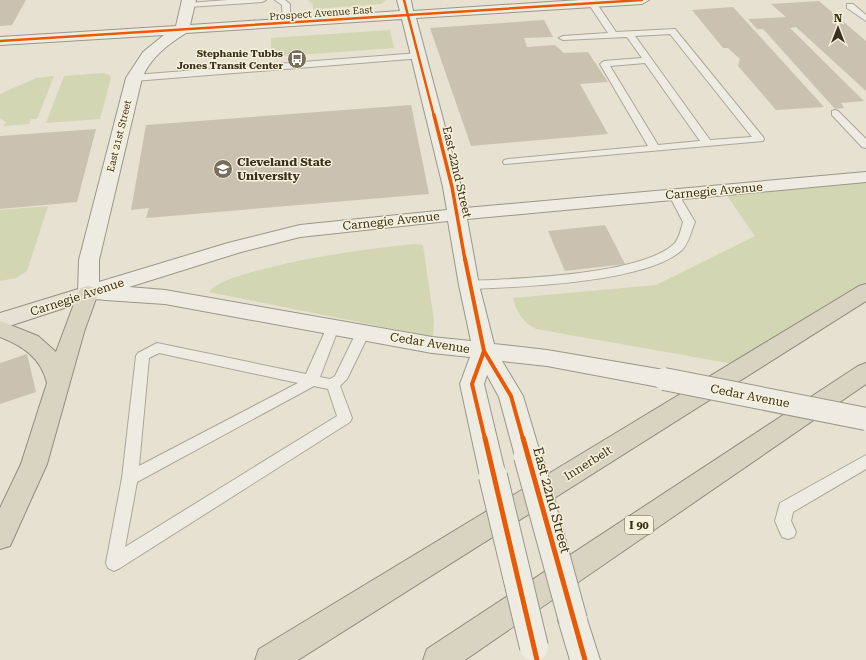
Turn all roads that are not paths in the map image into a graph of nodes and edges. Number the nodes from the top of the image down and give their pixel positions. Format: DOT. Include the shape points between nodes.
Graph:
graph roads {
  1 [pos="262,0"];
  2 [pos="279,0"];
  3 [pos="404,0"];
  4 [pos="633,0"];
  5 [pos="188,2"];
  6 [pos="545,3"];
  7 [pos="592,3"];
  8 [pos="850,6"];
  9 [pos="408,16"];
  10 [pos="866,19"];
  11 [pos="287,23"];
  12 [pos="182,30"];
  13 [pos="628,34"];
  14 [pos="614,35"];
  15 [pos="563,38"];
  16 [pos="0,41"];
  17 [pos="419,56"];
  18 [pos="648,60"];
  19 [pos="134,78"];
  20 [pos="834,113"];
  21 [pos="707,143"];
  22 [pos="866,145"];
  23 [pos="655,148"];
  24 [pos="508,162"];
  25 [pos="866,177"];
  26 [pos="674,195"];
  27 [pos="458,214"];
  28 [pos="469,285"];
  29 [pos="866,291"];
  30 [pos="88,293"];
  31 [pos="0,321"];
  32 [pos="333,326"];
  33 [pos="0,329"];
  34 [pos="363,332"];
  35 [pos="484,351"];
  36 [pos="866,372"];
  37 [pos="313,380"];
  38 [pos="866,380"];
  39 [pos="59,384"];
  40 [pos="333,385"];
  41 [pos="840,390"];
  42 [pos="866,419"];
  43 [pos="866,461"];
  44 [pos="130,478"];
  45 [pos="788,532"];
  46 [pos="0,537"];
  47 [pos="535,654"];
  48 [pos="270,660"];
  49 [pos="438,660"];
  50 [pos="585,660"];
  1 -- 5 [label="lane"];
  2 -- 11 [label="lane" via="286,4"];
  3 -- 9 [label="street, East 22nd Street"];
  4 -- 7 [label="street, Prospect Avenue East"];
  5 -- 12 [label="street"];
  6 -- 7 [label="street, Prospect Avenue East"];
  6 -- 9 [label="street, Prospect Avenue East"];
  7 -- 14 [label="lane"];
  8 -- 10 [label="lane"];
  9 -- 11 [label="street, Prospect Avenue East"];
  9 -- 17 [label="street, East 22nd Street"];
  11 -- 12 [label="street, Prospect Avenue East"];
  12 -- 16 [label="street, Prospect Avenue East"];
  12 -- 19 [label="street, East 21st Street" via="150,51 142,60"];
  13 -- 14 [label="lane"];
  13 -- 18 [label="lane"];
  13 -- 21 [label="lane" via="672,31 759,139"];
  14 -- 15 [label="lane"];
  17 -- 19 [label="lane"];
  17 -- 27 [label="street, East 22nd Street"];
  18 -- 21 [label="lane"];
  18 -- 23 [label="lane" via="604,64"];
  19 -- 30 [label="street, East 21st Street" via="89,260"];
  20 -- 22 [label="lane"];
  21 -- 23 [label="lane"];
  23 -- 24 [label="lane"];
  25 -- 26 [label="street, Carnegie Avenue"];
  26 -- 27 [label="street, Carnegie Avenue"];
  26 -- 28 [label="lane" via="689,222 679,246 648,264 596,274 518,283"];
  27 -- 28 [label="street, East 22nd Street"];
  27 -- 30 [label="street, Carnegie Avenue" via="329,227 269,238"];
  28 -- 35 [label="street, East 22nd Street"];
  29 -- 48 [label="highway, Innerbelt"];
  30 -- 31 [label="main road, Carnegie Avenue"];
  30 -- 32 [label="street, Cedar Avenue" via="165,297"];
  30 -- 39 [label="highway" via="73,332"];
  32 -- 34 [label="street, Cedar Avenue"];
  32 -- 37 [label="lane" via="313,374"];
  33 -- 39 [label="highway" via="34,344 43,352 57,371"];
  34 -- 35 [label="street, Cedar Avenue" via="432,345"];
  34 -- 40 [label="lane" via="340,380"];
  35 -- 42 [label="street, Cedar Avenue, bridge" via="548,358"];
  35 -- 47 [label="street, bridge" via="472,384"];
  35 -- 50 [label="street, East 22nd Street, bridge" via="511,396"];
  36 -- 41 [label="highway, I 90"];
  37 -- 40 [label="lane"];
  37 -- 44 [label="lane"];
  37 -- 44 [label="lane" via="157,348 144,356"];
  38 -- 41 [label="highway"];
  39 -- 46 [label="highway" via="34,464"];
  40 -- 44 [label="lane" via="345,418 114,563"];
  41 -- 49 [label="highway, I 90"];
  43 -- 45 [label="lane" via="786,508 784,521"];
}
